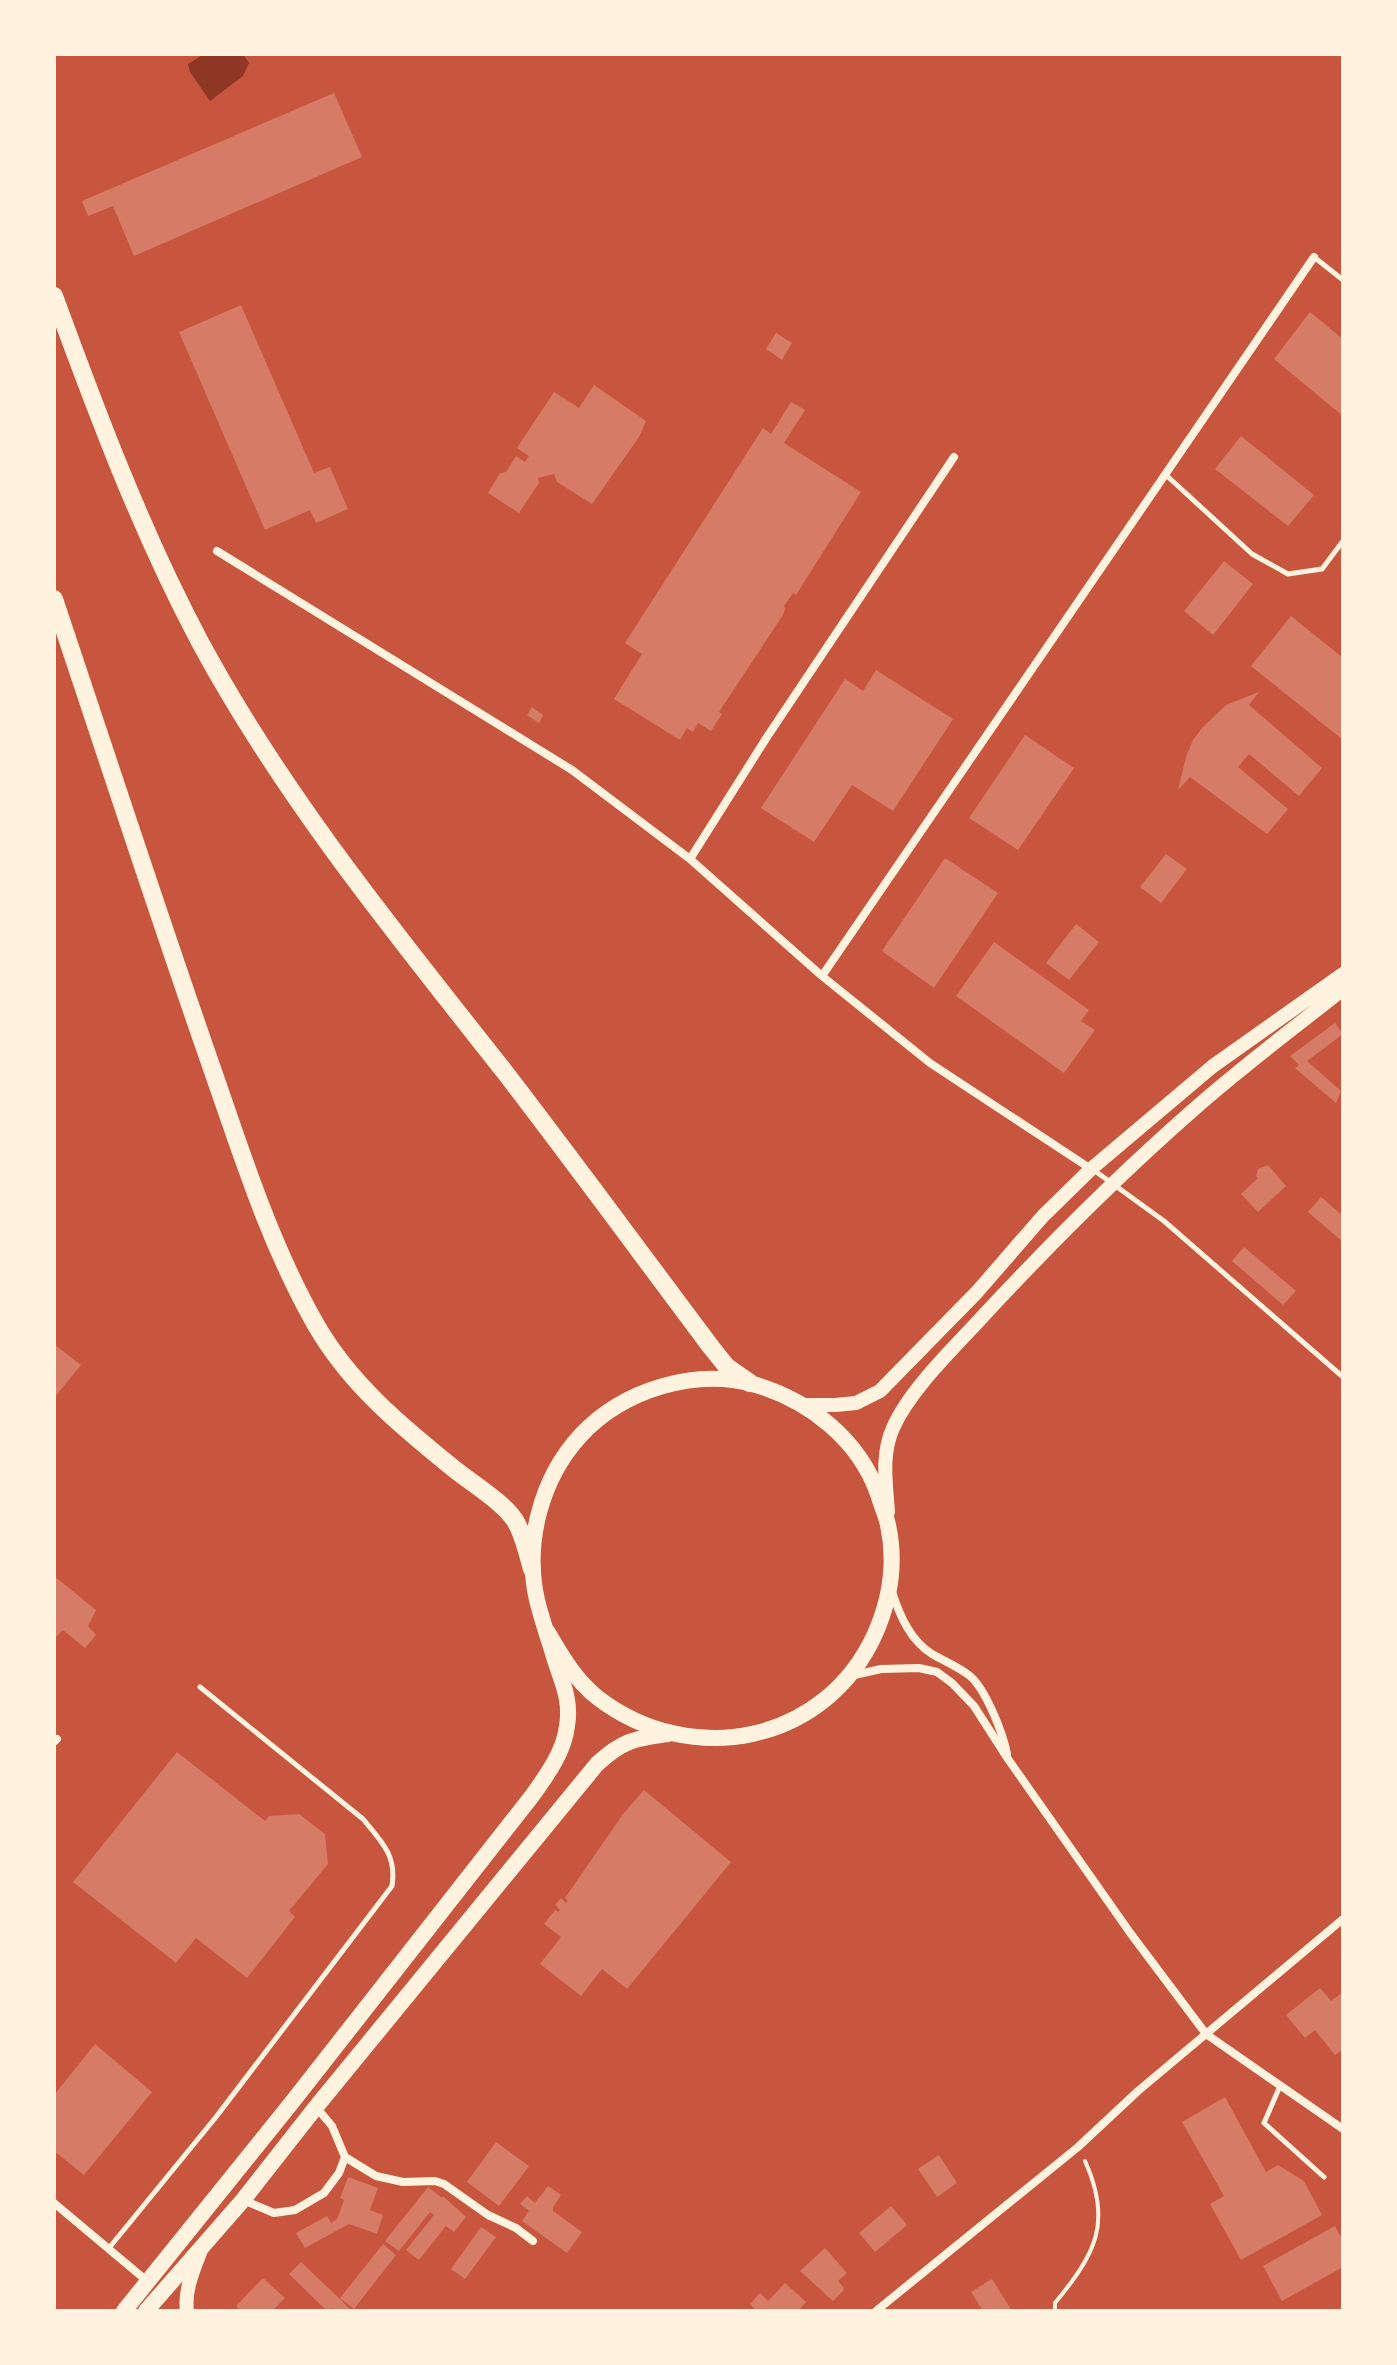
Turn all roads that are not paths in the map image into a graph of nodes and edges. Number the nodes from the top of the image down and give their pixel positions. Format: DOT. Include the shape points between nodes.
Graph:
graph roads {
  1 [pos="1314,257"];
  2 [pos="1343,280"];
  3 [pos="54,296"];
  4 [pos="954,457"];
  5 [pos="1166,475"];
  6 [pos="1343,541"];
  7 [pos="217,551"];
  8 [pos="54,599"];
  9 [pos="690,859"];
  10 [pos="1343,974"];
  11 [pos="822,976"];
  12 [pos="1343,989"];
  13 [pos="1091,1169"];
  14 [pos="1112,1183"];
  15 [pos="1343,1377"];
  16 [pos="750,1383"];
  17 [pos="805,1405"];
  18 [pos="888,1524"];
  19 [pos="532,1569"];
  20 [pos="890,1586"];
  21 [pos="547,1631"];
  22 [pos="849,1676"];
  23 [pos="200,1687"];
  24 [pos="669,1734"];
  25 [pos="1008,1759"];
  26 [pos="1343,1919"];
  27 [pos="1206,2034"];
  28 [pos="1280,2085"];
  29 [pos="316,2107"];
  30 [pos="1343,2129"];
  31 [pos="345,2157"];
  32 [pos="1324,2177"];
  33 [pos="243,2200"];
  34 [pos="55,2206"];
  35 [pos="533,2241"];
  36 [pos="108,2249"];
  37 [pos="202,2249"];
  38 [pos="148,2282"];
  39 [pos="124,2311"];
  40 [pos="146,2311"];
  41 [pos="187,2311"];
  42 [pos="876,2311"];
  1 -- 2 [label="lane"];
  1 -- 5 [label="street"];
  3 -- 16 [label="highway" via="163,568 272,761 354,878 711,1347"];
  4 -- 9 [label="street"];
  5 -- 6 [label="lane" via="1252,554 1288,574 1322,569"];
  5 -- 11 [label="street"];
  7 -- 9 [label="street" via="572,770"];
  8 -- 19 [label="highway" via="253,1185 295,1283 343,1365 374,1401 516,1522"];
  9 -- 11 [label="street"];
  10 -- 13 [label="main road" via="1213,1066"];
  11 -- 13 [label="street" via="930,1063"];
  12 -- 14 [label="main road"];
  13 -- 14 [label="lane"];
  13 -- 17 [label="main road" via="880,1391 856,1403"];
  14 -- 15 [label="lane" via="1164,1221"];
  14 -- 18 [label="main road" via="1047,1246 907,1403 885,1450"];
  16 -- 17 [label="main road"];
  16 -- 19 [label="main road" via="677,1383 642,1393 609,1411 559,1464 543,1497"];
  17 -- 18 [label="main road" via="843,1436 872,1477"];
  18 -- 20 [label="main road"];
  19 -- 21 [label="main road"];
  20 -- 22 [label="main road" via="868,1649"];
  20 -- 25 [label="street" via="913,1636 976,1684 1004,1737"];
  21 -- 24 [label="main road" via="568,1667 596,1697"];
  21 -- 38 [label="main road" via="568,1710 566,1736 548,1773"];
  22 -- 24 [label="main road" via="806,1713 781,1726 726,1739"];
  22 -- 25 [label="street" via="902,1668 937,1672 974,1706"];
  23 -- 36 [label="lane" via="363,1819 395,1868 392,1886"];
  24 -- 29 [label="main road" via="633,1739 597,1764"];
  25 -- 27 [label="street"];
  26 -- 27 [label="street"];
  27 -- 28 [label="street"];
  27 -- 42 [label="street" via="1078,2147"];
  28 -- 30 [label="street"];
  28 -- 32 [label="lane" via="1264,2123"];
  29 -- 31 [label="street" via="332,2126"];
  29 -- 33 [label="main road"];
  31 -- 33 [label="street" via="324,2193 295,2210 274,2213"];
  31 -- 35 [label="street" via="376,2176 444,2184"];
  33 -- 37 [label="main road"];
  34 -- 36 [label="street"];
  36 -- 38 [label="street"];
  37 -- 40 [label="main road"];
  37 -- 41 [label="main road"];
  38 -- 39 [label="main road"];
}
